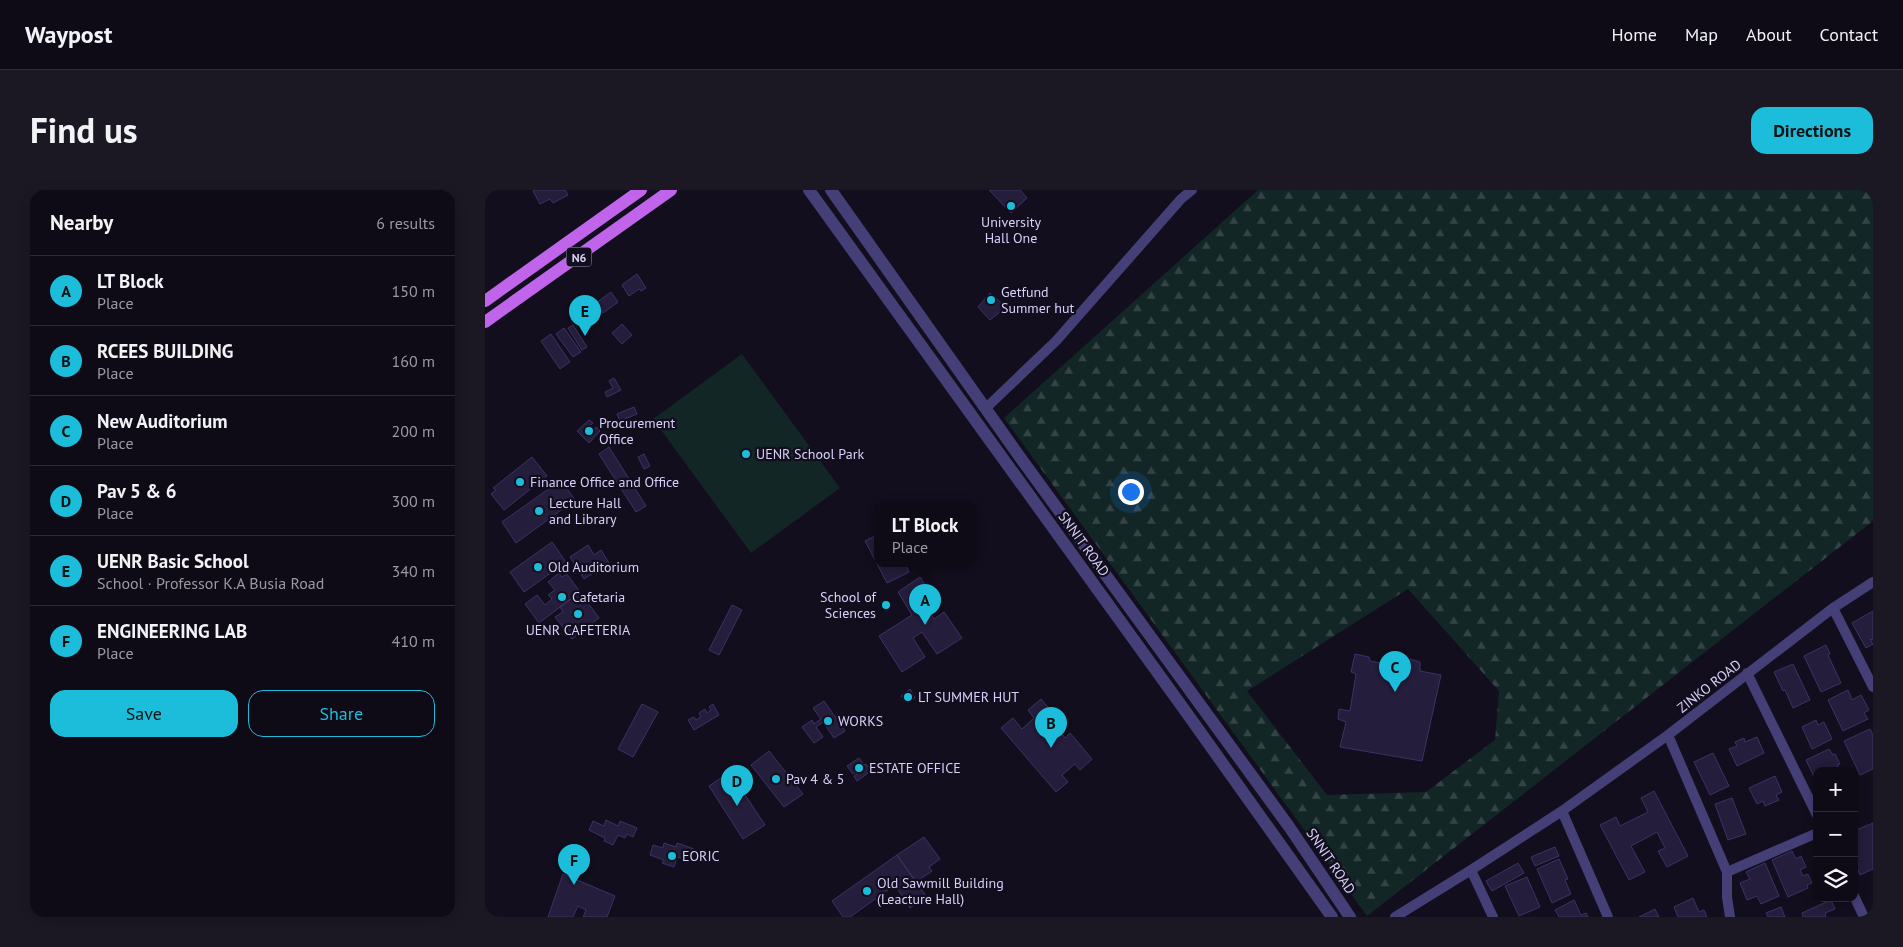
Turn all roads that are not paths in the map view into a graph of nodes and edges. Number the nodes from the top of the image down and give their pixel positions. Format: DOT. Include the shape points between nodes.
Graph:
graph roads {
  1 [pos="641,190"];
  2 [pos="671,190"];
  3 [pos="809,190"];
  4 [pos="831,190"];
  5 [pos="1192,190"];
  6 [pos="505,287"];
  7 [pos="486,300"];
  8 [pos="515,301"];
  9 [pos="497,313"];
  10 [pos="485,322"];
  11 [pos="986,408"];
  12 [pos="1081,540"];
  13 [pos="1069,550"];
  14 [pos="1093,558"];
  15 [pos="1082,568"];
  16 [pos="1873,582"];
  17 [pos="1833,608"];
  18 [pos="1747,673"];
  19 [pos="1873,687"];
  20 [pos="1668,735"];
  21 [pos="1562,811"];
  22 [pos="1816,812"];
  23 [pos="1813,834"];
  24 [pos="1471,870"];
  25 [pos="1727,872"];
  26 [pos="1857,902"];
  27 [pos="1331,917"];
  28 [pos="1350,917"];
  29 [pos="1395,917"];
  30 [pos="1493,917"];
  31 [pos="1608,917"];
  32 [pos="1730,917"];
  33 [pos="1864,917"];
  1 -- 6 [label="main road, N6"];
  2 -- 8 [label="main road, N6"];
  3 -- 13 [label="street, SNNIT ROAD"];
  4 -- 11 [label="street, SNNIT ROAD"];
  5 -- 11 [label="street" via="1056,341"];
  6 -- 7 [label="main road, N6"];
  6 -- 8 [label="main road"];
  7 -- 9 [label="main road"];
  8 -- 9 [label="main road, N6"];
  9 -- 10 [label="main road, N6"];
  11 -- 12 [label="street, SNNIT ROAD"];
  12 -- 13 [label="street"];
  12 -- 14 [label="street, SNNIT ROAD"];
  13 -- 15 [label="street, SNNIT ROAD"];
  14 -- 15 [label="street"];
  14 -- 28 [label="street, SNNIT ROAD" via="1290,828"];
  15 -- 27 [label="street, SNNIT ROAD"];
  16 -- 17 [label="street, ZINKO ROAD"];
  17 -- 18 [label="street, ZINKO ROAD"];
  17 -- 19 [label="street"];
  18 -- 20 [label="street, ZINKO ROAD"];
  18 -- 22 [label="street"];
  20 -- 21 [label="street, ZINKO ROAD"];
  20 -- 25 [label="street"];
  21 -- 24 [label="street, ZINKO ROAD"];
  21 -- 31 [label="street"];
  23 -- 25 [label="street"];
  24 -- 29 [label="street, ZINKO ROAD"];
  24 -- 30 [label="street"];
  25 -- 32 [label="street"];
  26 -- 33 [label="street"];
}
